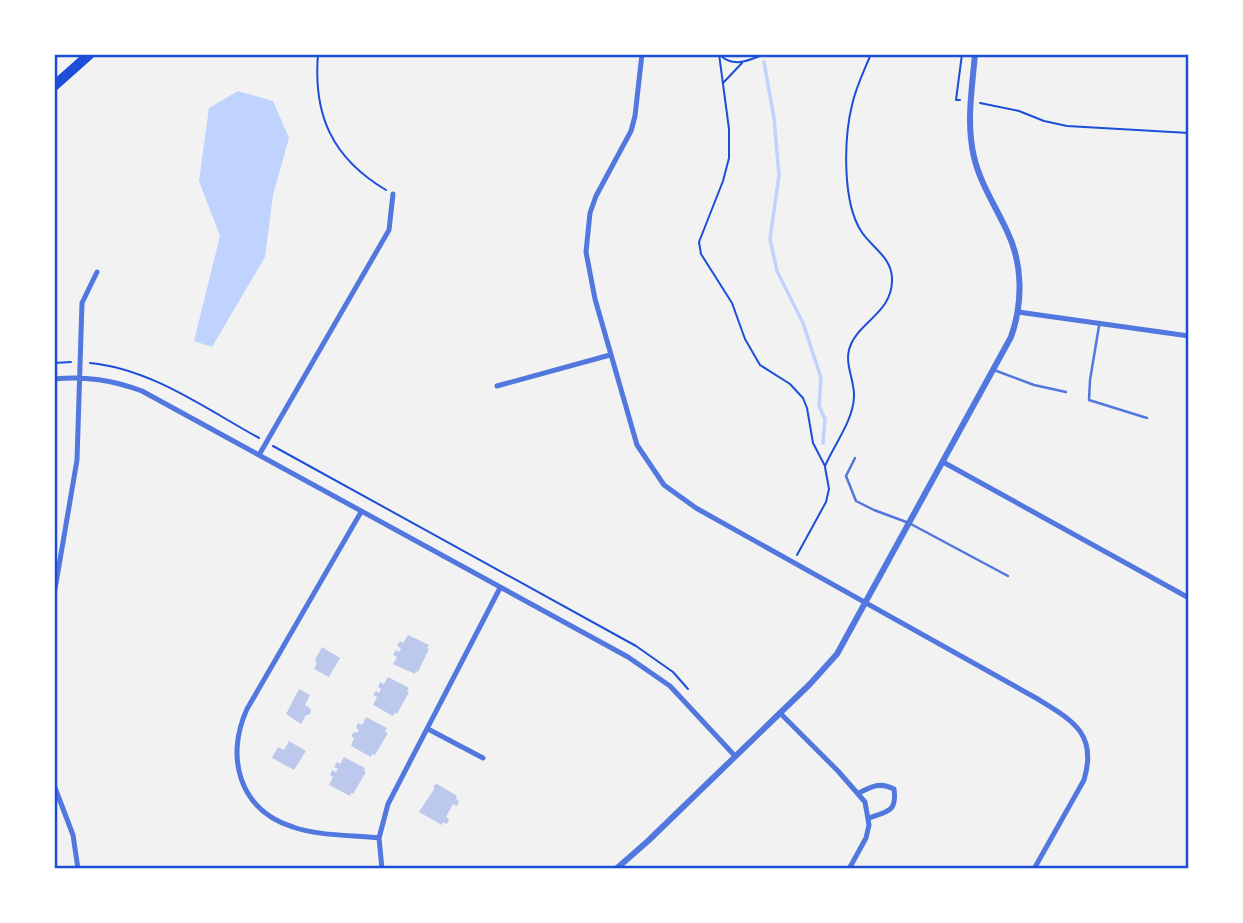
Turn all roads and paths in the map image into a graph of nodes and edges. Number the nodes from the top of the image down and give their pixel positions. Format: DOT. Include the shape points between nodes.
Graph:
graph roads {
  1 [pos="90,54"];
  2 [pos="318,54"];
  3 [pos="642,54"];
  4 [pos="765,54"];
  5 [pos="871,54"];
  6 [pos="962,54"];
  7 [pos="975,54"];
  8 [pos="743,63"];
  9 [pos="723,84"];
  10 [pos="54,86"];
  11 [pos="970,102"];
  12 [pos="1189,133"];
  13 [pos="393,194"];
  14 [pos="97,272"];
  15 [pos="1018,312"];
  16 [pos="1100,323"];
  17 [pos="1189,336"];
  18 [pos="610,355"];
  19 [pos="110,365"];
  20 [pos="994,370"];
  21 [pos="80,377"];
  22 [pos="54,379"];
  23 [pos="497,387"];
  24 [pos="1066,392"];
  25 [pos="1147,418"];
  26 [pos="267,443"];
  27 [pos="259,455"];
  28 [pos="855,458"];
  29 [pos="943,462"];
  30 [pos="825,466"];
  31 [pos="361,512"];
  32 [pos="909,523"];
  33 [pos="792,563"];
  34 [pos="1008,576"];
  35 [pos="500,588"];
  36 [pos="54,595"];
  37 [pos="1189,598"];
  38 [pos="864,603"];
  39 [pos="688,689"];
  40 [pos="780,713"];
  41 [pos="428,729"];
  42 [pos="735,756"];
  43 [pos="483,758"];
  44 [pos="54,785"];
  45 [pos="859,793"];
  46 [pos="869,818"];
  47 [pos="379,838"];
  48 [pos="78,869"];
  49 [pos="382,869"];
  50 [pos="616,869"];
  51 [pos="849,869"];
  52 [pos="1034,869"];
  1 -- 10 [label="highway"];
  2 -- 13 [label="path" via="317,97 333,140 366,178"];
  3 -- 18 [label="street" via="631,131 596,196 586,238 587,266"];
  4 -- 8 [label="path"];
  5 -- 30 [label="path" via="849,118 847,168 859,229 890,265 892,289 885,305 849,349 854,400"];
  6 -- 11 [label="path" via="956,100"];
  7 -- 11 [label="street"];
  8 -- 9 [label="path"];
  8 -- 9 [label="path" via="729,62 719,54"];
  9 -- 30 [label="path" via="729,158 699,242 701,254 732,303 760,365 803,398 813,443"];
  11 -- 12 [label="path" via="1067,126"];
  11 -- 15 [label="street" via="969,131 976,166 1015,253"];
  13 -- 26 [label="street" via="389,230"];
  14 -- 21 [label="street" via="82,303"];
  15 -- 16 [label="street"];
  15 -- 20 [label="street"];
  16 -- 17 [label="street"];
  16 -- 25 [label="lane" via="1089,400"];
  18 -- 23 [label="street"];
  18 -- 33 [label="street" via="637,445 664,485"];
  19 -- 26 [label="path" via="152,379"];
  20 -- 24 [label="lane"];
  20 -- 29 [label="street"];
  21 -- 22 [label="street"];
  21 -- 27 [label="street" via="142,391"];
  21 -- 36 [label="street" via="77,460"];
  26 -- 27 [label="street"];
  26 -- 39 [label="path" via="636,646"];
  27 -- 31 [label="street"];
  28 -- 32 [label="lane" via="846,476 856,501"];
  29 -- 32 [label="street"];
  29 -- 37 [label="street"];
  30 -- 33 [label="path" via="826,502"];
  31 -- 35 [label="street"];
  31 -- 47 [label="street" via="247,709 236,760 252,799 279,822 300,829"];
  32 -- 34 [label="lane"];
  32 -- 38 [label="street"];
  33 -- 38 [label="street"];
  35 -- 41 [label="street"];
  35 -- 42 [label="street" via="628,657 670,686"];
  38 -- 40 [label="street" via="827,667"];
  38 -- 52 [label="street" via="1046,704 1081,731 1088,753 1084,780"];
  40 -- 42 [label="street"];
  40 -- 45 [label="street"];
  41 -- 43 [label="street"];
  41 -- 47 [label="street" via="388,804"];
  42 -- 50 [label="street"];
  44 -- 48 [label="street" via="74,835"];
  45 -- 46 [label="street"];
  45 -- 46 [label="street" via="875,785 894,789 896,802 891,810"];
  46 -- 51 [label="street" via="866,838"];
  47 -- 49 [label="street"];
}
